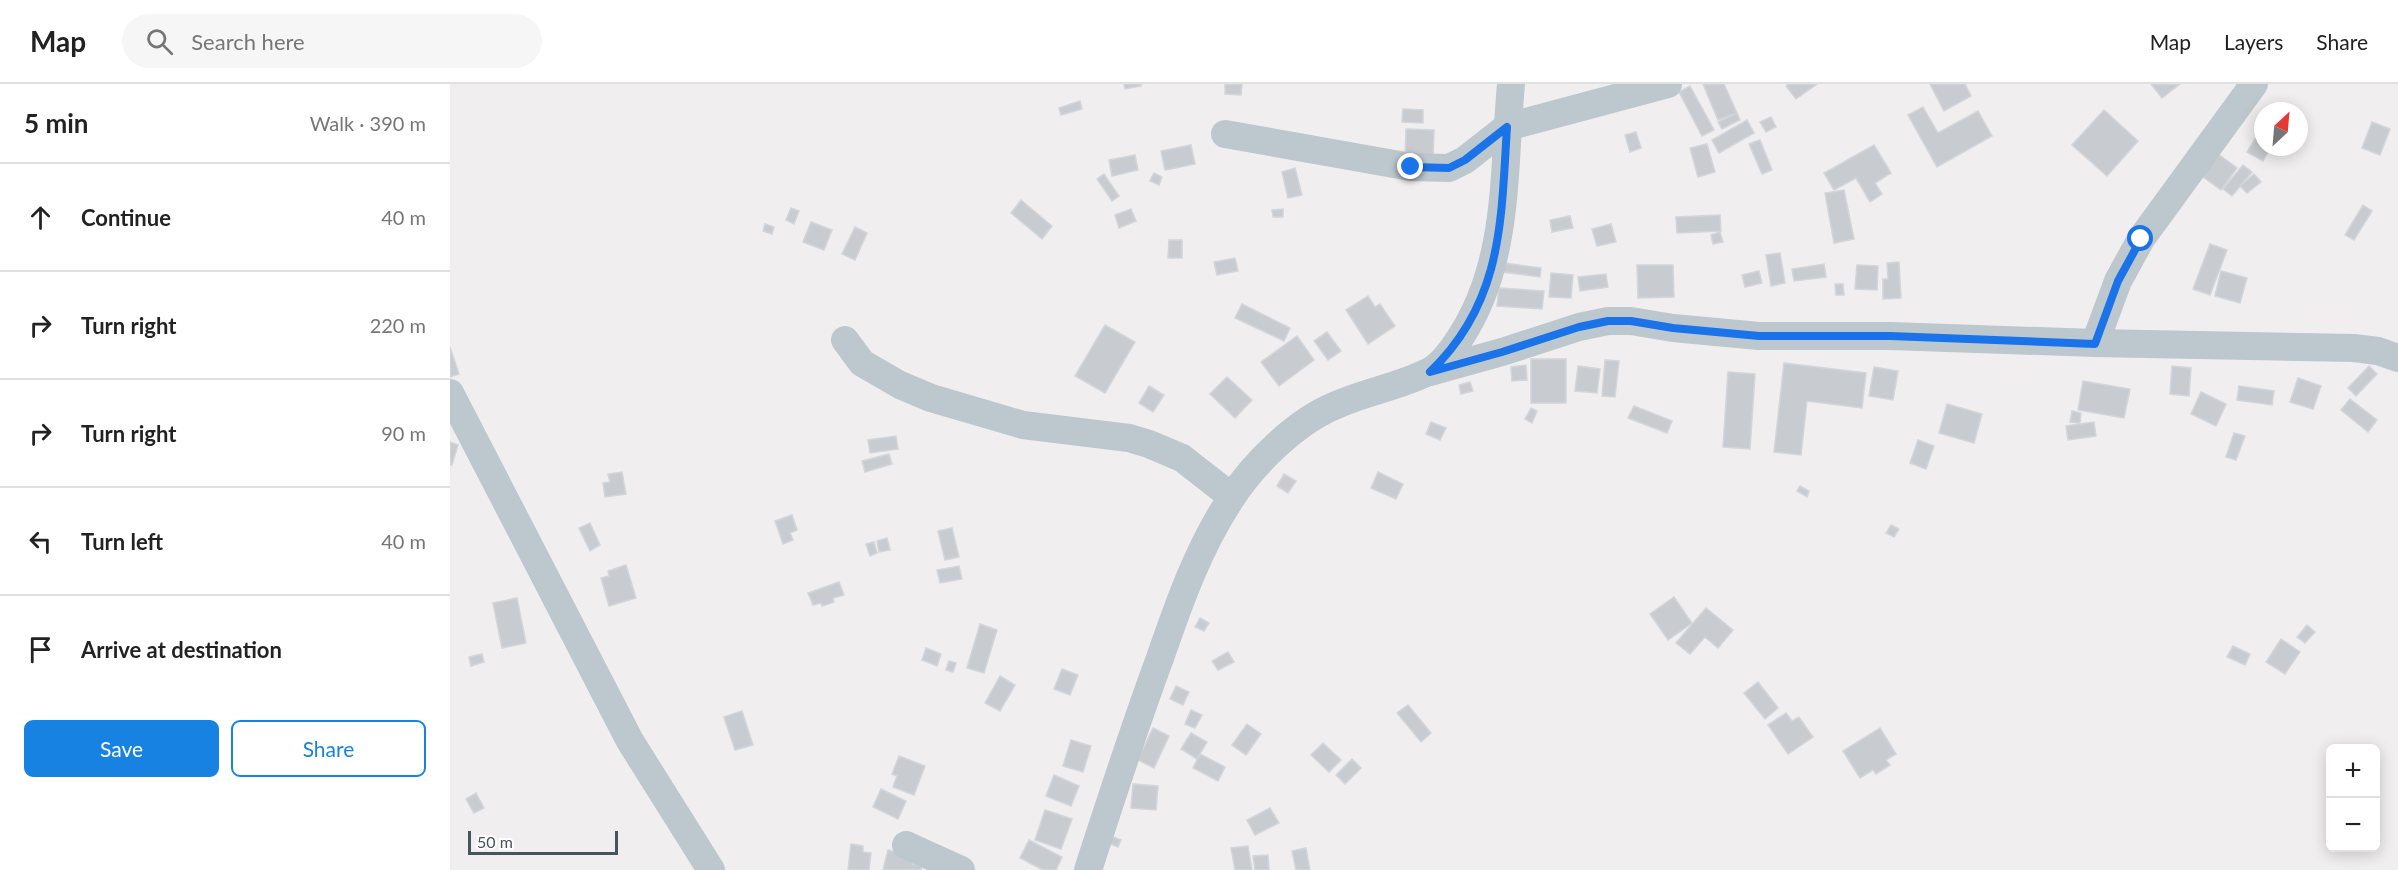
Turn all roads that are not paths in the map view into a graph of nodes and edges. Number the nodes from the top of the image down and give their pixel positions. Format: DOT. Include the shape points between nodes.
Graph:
graph roads {
  1 [pos="1511,84"];
  2 [pos="1668,84"];
  3 [pos="2254,84"];
  4 [pos="1507,127"];
  5 [pos="1225,134"];
  6 [pos="845,340"];
  7 [pos="2095,344"];
  8 [pos="2398,357"];
  9 [pos="1430,372"];
  10 [pos="450,393"];
  11 [pos="1232,497"];
  12 [pos="906,845"];
  13 [pos="711,870"];
  14 [pos="961,870"];
  15 [pos="1088,870"];
  1 -- 4 [label="street"];
  2 -- 4 [label="street"];
  3 -- 7 [label="street" via="2141,239 2118,281"];
  4 -- 5 [label="street" via="1465,160 1449,168 1432,169"];
  4 -- 9 [label="street" via="1501,228 1486,286 1460,339"];
  6 -- 11 [label="street" via="862,363 920,394 1023,425 1149,444 1182,458"];
  7 -- 8 [label="street" via="2354,348"];
  7 -- 9 [label="street" via="1890,336 1759,336 1608,321"];
  9 -- 11 [label="street" via="1316,415 1282,441"];
  10 -- 13 [label="street" via="630,741"];
  11 -- 15 [label="street" via="1181,598"];
  12 -- 14 [label="street"];
}
